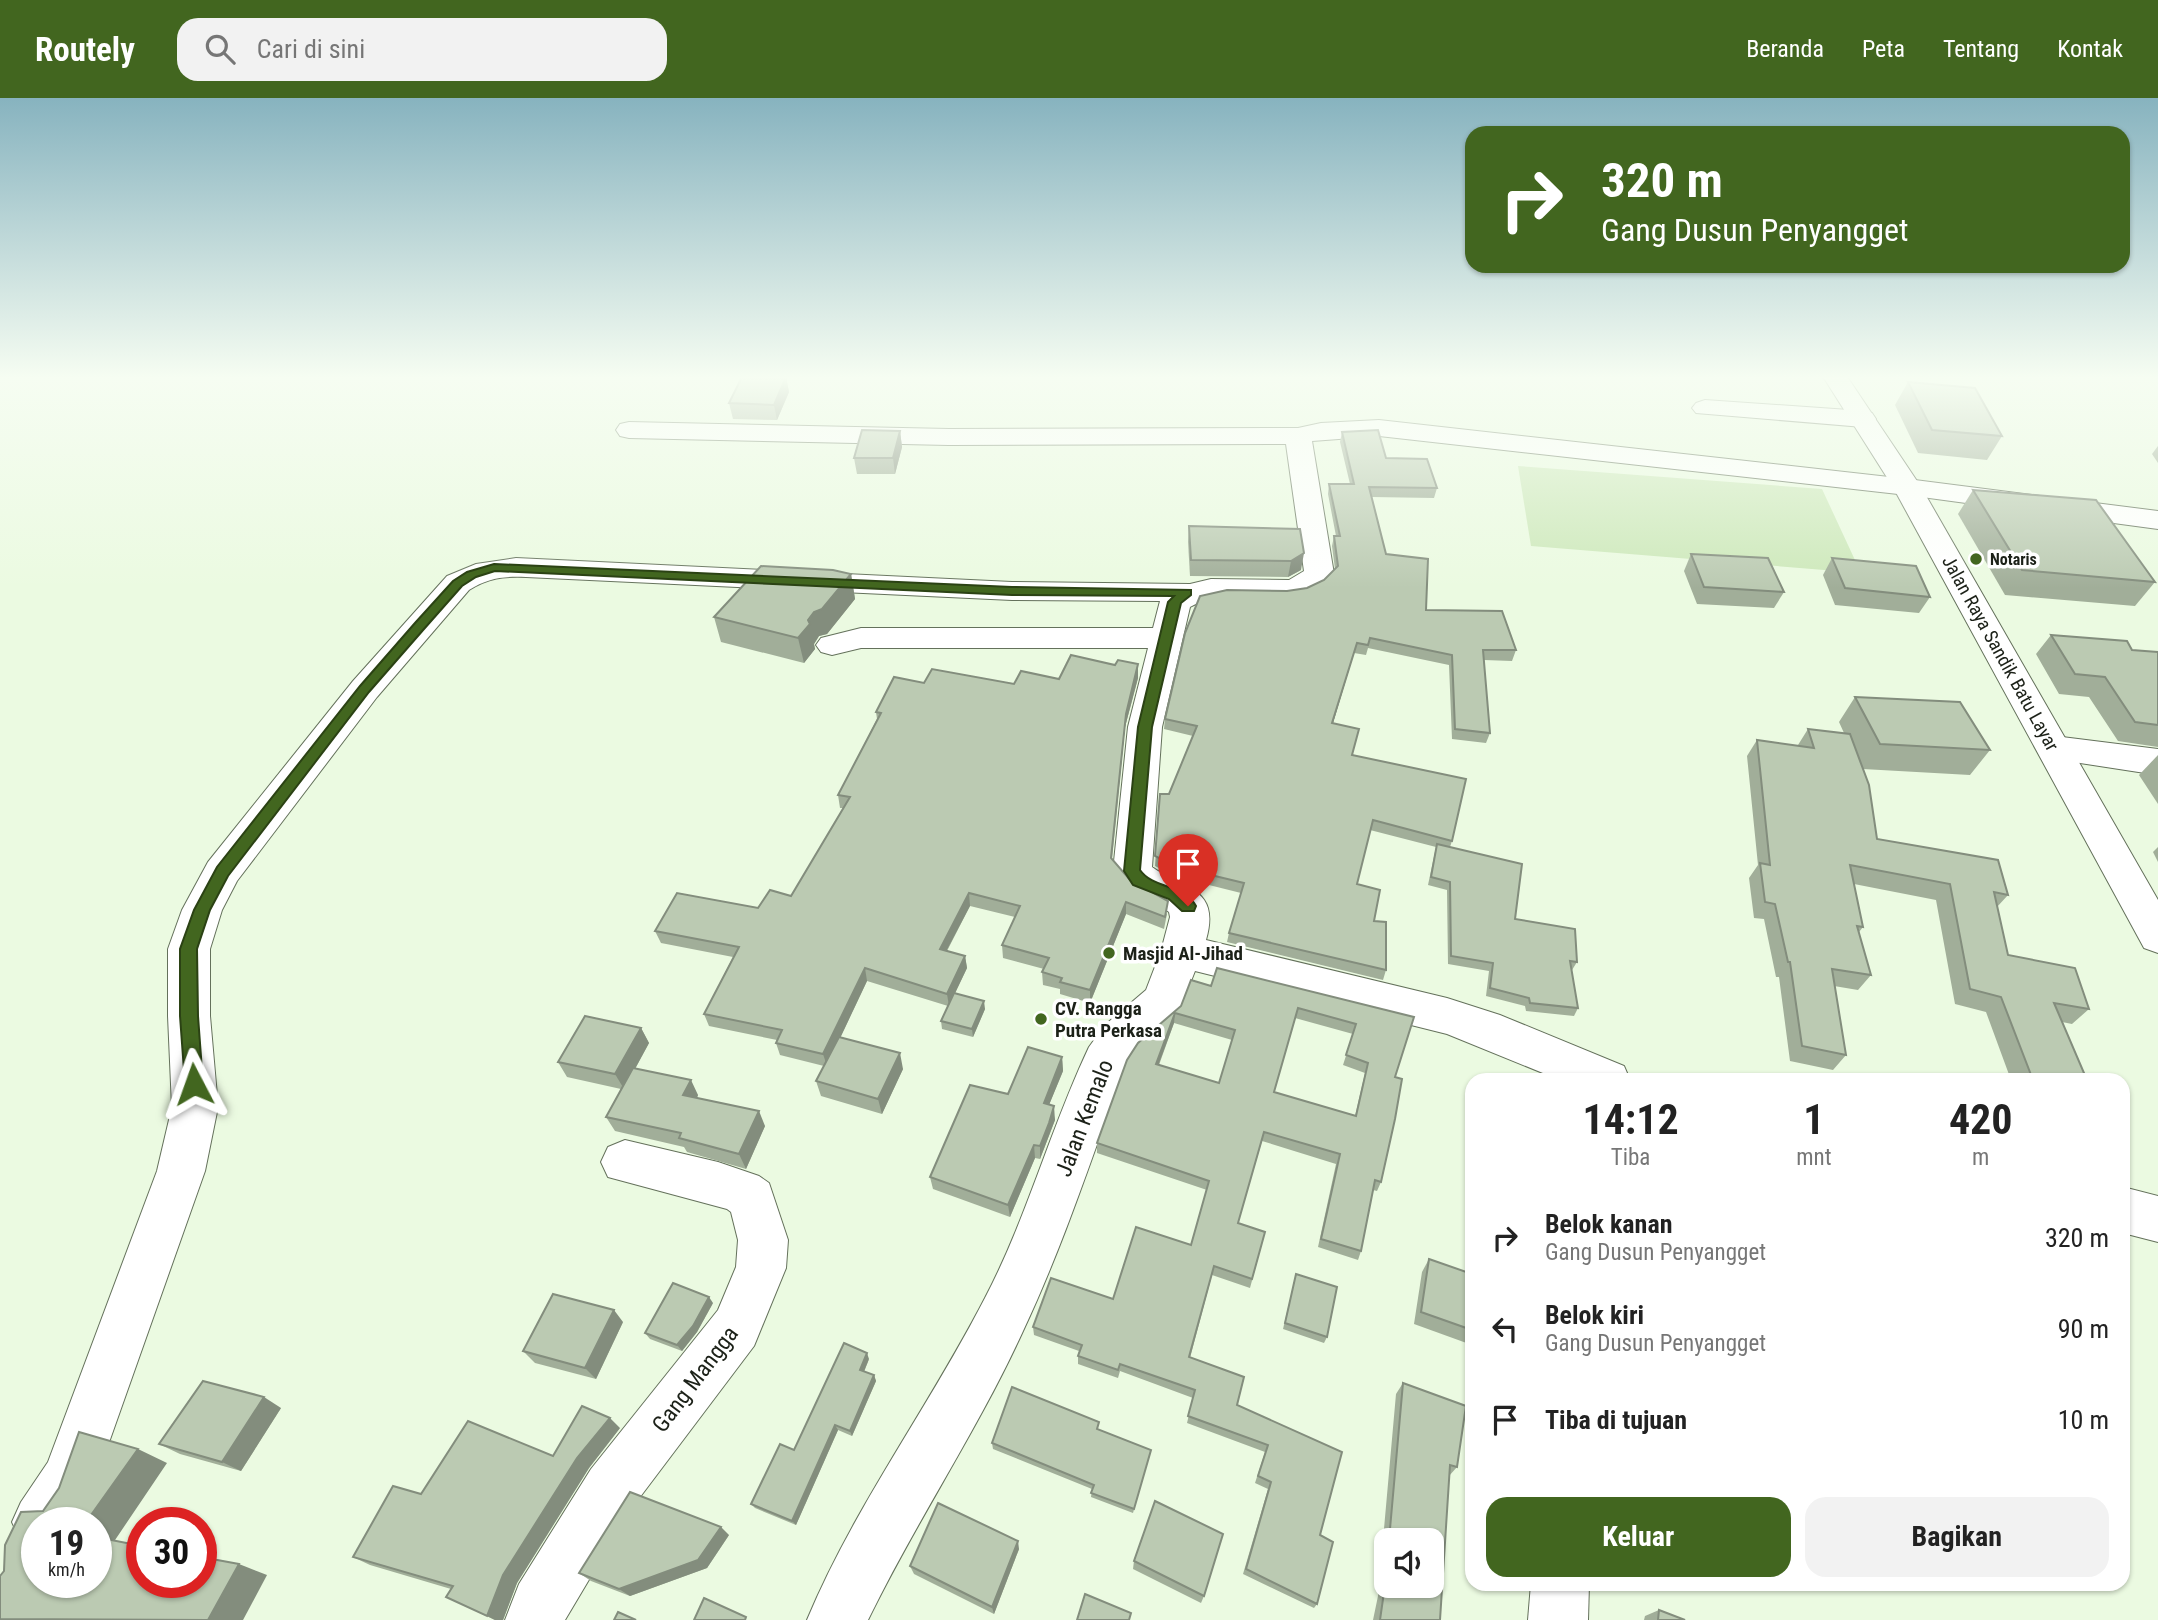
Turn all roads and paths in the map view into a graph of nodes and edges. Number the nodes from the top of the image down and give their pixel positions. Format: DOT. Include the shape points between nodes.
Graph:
graph roads {
  1 [pos="1299,446"];
  2 [pos="1540,446"];
  3 [pos="1880,446"];
  4 [pos="1907,487"];
  5 [pos="2158,520"];
  6 [pos="1186,592"];
  7 [pos="1165,638"];
  8 [pos="832,645"];
  9 [pos="2054,748"];
  10 [pos="2158,762"];
  11 [pos="2158,937"];
  12 [pos="1182,951"];
  13 [pos="1581,1073"];
  14 [pos="625,1163"];
  15 [pos="2130,1212"];
  16 [pos="2158,1219"];
  17 [pos="51,1507"];
  18 [pos="1560,1591"];
  19 [pos="535,1620"];
  20 [pos="837,1620"];
  21 [pos="1558,1620"];
  1 -- 6 [label="street" via="1319,574 1298,588"];
  2 -- 4 [label="street"];
  3 -- 4 [label="street, Jalan Raya Sandik Batu Layar"];
  4 -- 5 [label="street"];
  4 -- 9 [label="street, Jalan Raya Sandik Batu Layar"];
  6 -- 7 [label="street" via="1175,602"];
  6 -- 17 [label="street" via="1012,591 527,568 483,570 458,583 365,689 222,872 202,910 189,949 195,1107 181,1171 69,1479"];
  7 -- 8 [label="street" via="861,638"];
  7 -- 12 [label="street, Jalan Kemalo" via="1145,727 1132,871 1139,881 1175,895 1188,906 1190,918"];
  9 -- 10 [label="street"];
  9 -- 11 [label="street, Jalan Raya Sandik Batu Layar"];
  12 -- 13 [label="street" via="1447,1016 1485,1028"];
  12 -- 20 [label="street, Jalan Kemalo" via="1163,1001 1120,1038 1105,1061 1005,1313"];
  14 -- 19 [label="street, Gang Mangga" via="718,1185 752,1199 764,1240 761,1268 736,1328 611,1489"];
  15 -- 16 [label="street"];
  18 -- 21 [label="street"];
}
